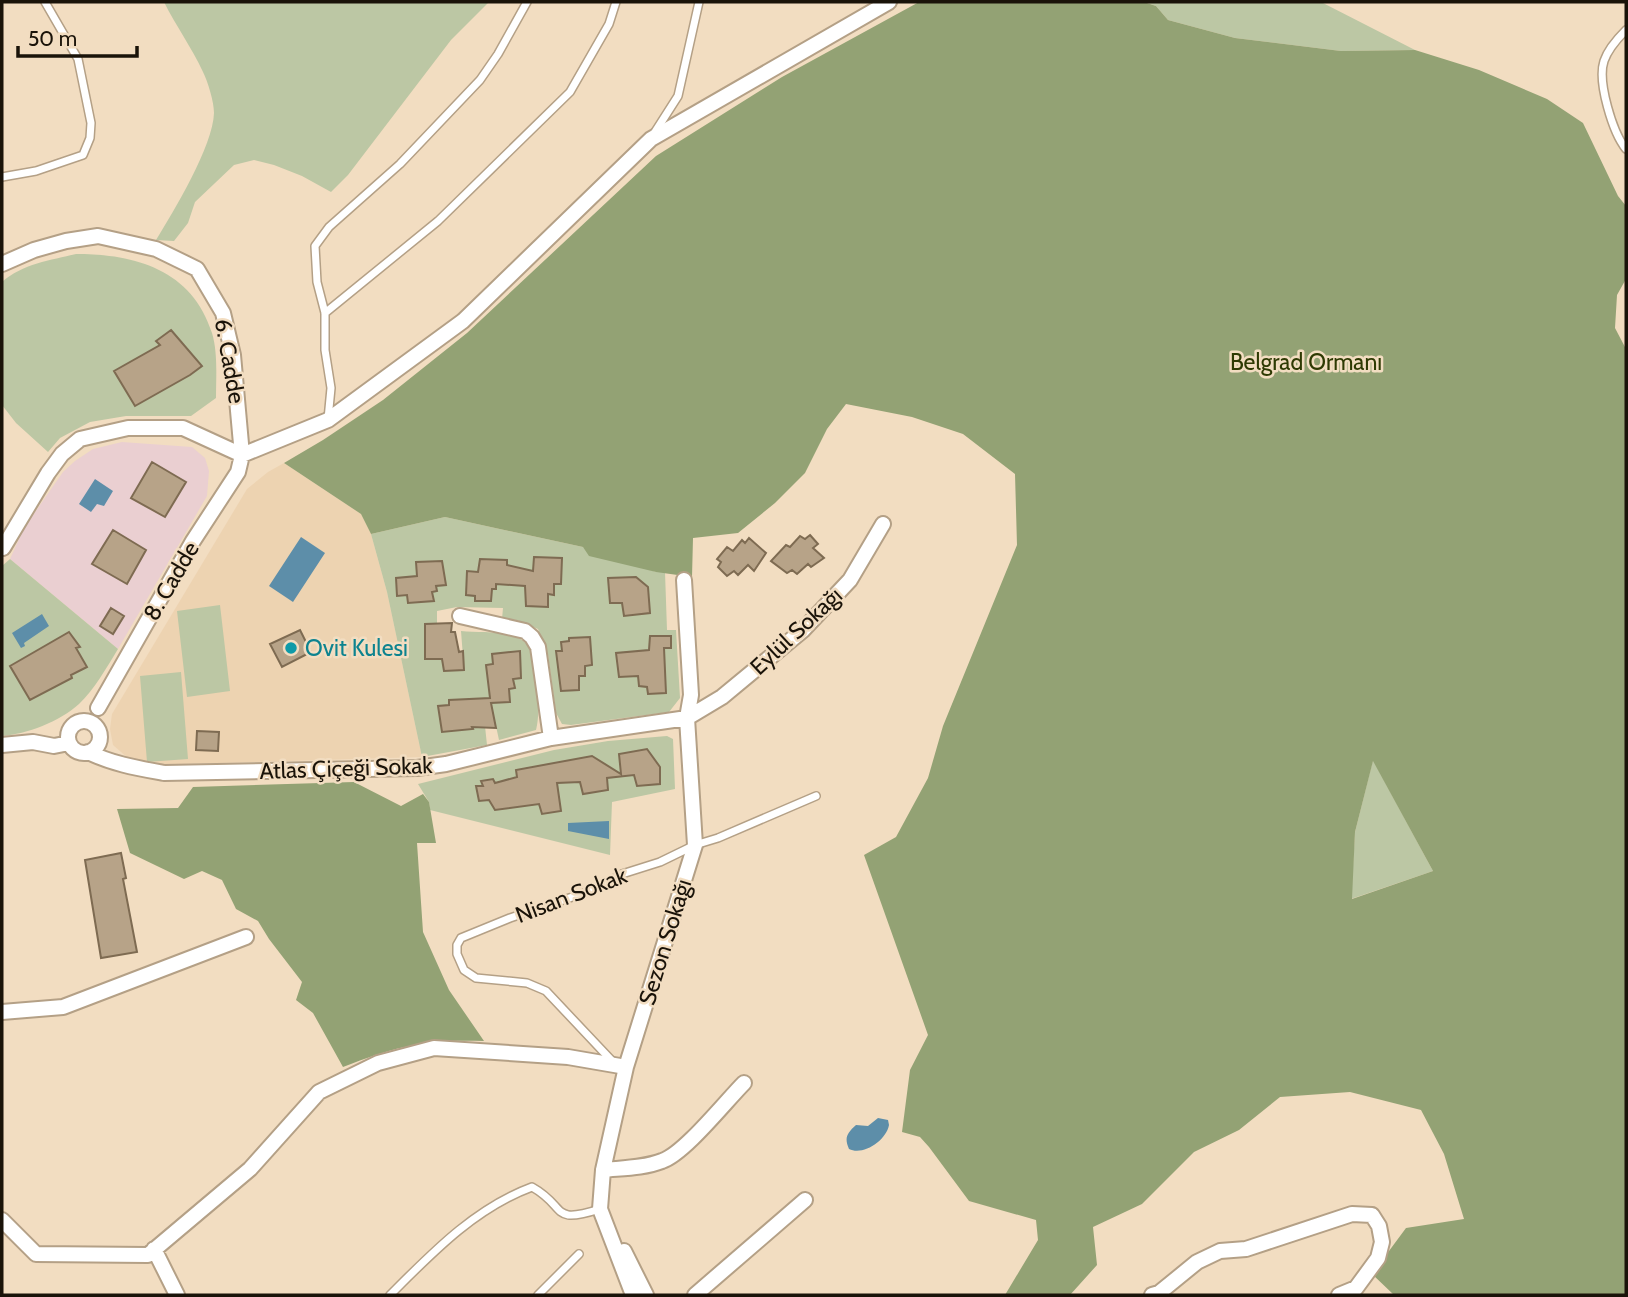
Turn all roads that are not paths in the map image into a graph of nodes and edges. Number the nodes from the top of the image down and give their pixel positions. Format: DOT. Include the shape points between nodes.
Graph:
graph roads {
  1 [pos="45,2"];
  2 [pos="527,2"];
  3 [pos="616,2"];
  4 [pos="699,2"];
  5 [pos="890,2"];
  6 [pos="1626,30"];
  7 [pos="651,139"];
  8 [pos="1626,149"];
  9 [pos="2,177"];
  10 [pos="2,264"];
  11 [pos="325,313"];
  12 [pos="328,420"];
  13 [pos="242,455"];
  14 [pos="883,524"];
  15 [pos="3,548"];
  16 [pos="684,580"];
  17 [pos="460,616"];
  18 [pos="98,708"];
  19 [pos="687,718"];
  20 [pos="71,732"];
  21 [pos="99,733"];
  22 [pos="551,738"];
  23 [pos="2,745"];
  24 [pos="88,752"];
  25 [pos="127,767"];
  26 [pos="816,796"];
  27 [pos="695,845"];
  28 [pos="246,937"];
  29 [pos="2,1012"];
  30 [pos="621,1066"];
  31 [pos="744,1083"];
  32 [pos="607,1170"];
  33 [pos="805,1200"];
  34 [pos="600,1209"];
  35 [pos="2,1220"];
  36 [pos="154,1249"];
  37 [pos="579,1254"];
  38 [pos="177,1295"];
  39 [pos="390,1295"];
  40 [pos="538,1295"];
  41 [pos="633,1295"];
  42 [pos="646,1295"];
  43 [pos="695,1295"];
  44 [pos="1152,1295"];
  45 [pos="1339,1295"];
  1 -- 9 [label="lane" via="78,59 90,138 83,155"];
  2 -- 11 [label="lane" via="480,80 315,246"];
  3 -- 11 [label="lane" via="609,24 570,92 438,221"];
  4 -- 7 [label="lane" via="678,96"];
  5 -- 7 [label="street"];
  6 -- 8 [label="lane" via="1603,62 1603,86 1618,140"];
  7 -- 12 [label="street" via="463,321"];
  10 -- 13 [label="street, 6. Cadde" via="34,250 99,236 156,249 197,269 223,313 233,355"];
  11 -- 12 [label="lane" via="331,388"];
  12 -- 13 [label="street"];
  13 -- 15 [label="street" via="183,428 128,428 80,439 61,454"];
  13 -- 18 [label="street, 8. Cadde" via="238,472"];
  14 -- 19 [label="street, Eylül Sokağı" via="850,580 803,630 722,697"];
  16 -- 19 [label="street, Sezon Sokağı" via="691,695"];
  17 -- 22 [label="street" via="525,631 532,637 538,647"];
  18 -- 20 [label="street"];
  18 -- 21 [label="street"];
  19 -- 22 [label="street, Atlas Çiçeği Sokak"];
  19 -- 27 [label="street, Sezon Sokağı"];
  20 -- 21 [label="street" via="91,722"];
  20 -- 23 [label="street" via="54,746 33,742"];
  20 -- 24 [label="street" via="79,752"];
  21 -- 24 [label="street" via="98,743"];
  21 -- 25 [label="street" via="109,752"];
  22 -- 25 [label="street, Atlas Çiçeği Sokak" via="417,768 164,773"];
  24 -- 25 [label="street, Atlas Çiçeği Sokak"];
  26 -- 27 [label="lane"];
  27 -- 30 [label="street, Sezon Sokağı"];
  27 -- 30 [label="lane, Nisan Sokak" via="596,889 461,938 457,945 464,970 476,978 527,983 546,991"];
  28 -- 29 [label="street" via="63,1007"];
  30 -- 32 [label="street, Sezon Sokağı"];
  30 -- 36 [label="street" via="568,1057 434,1048 378,1063 319,1092 250,1169"];
  31 -- 32 [label="street" via="678,1153 643,1166"];
  32 -- 34 [label="street, Sezon Sokağı"];
  32 -- 42 [label="street" via="612,1227"];
  33 -- 43 [label="street"];
  34 -- 39 [label="lane" via="571,1217 533,1188 517,1193 485,1210"];
  34 -- 41 [label="street, Sezon Sokağı"];
  35 -- 36 [label="street" via="36,1254 148,1255"];
  36 -- 38 [label="street"];
  37 -- 40 [label="lane"];
  44 -- 45 [label="street" via="1220,1251 1246,1249 1352,1214 1372,1215 1382,1242 1378,1258 1356,1288"];
}
